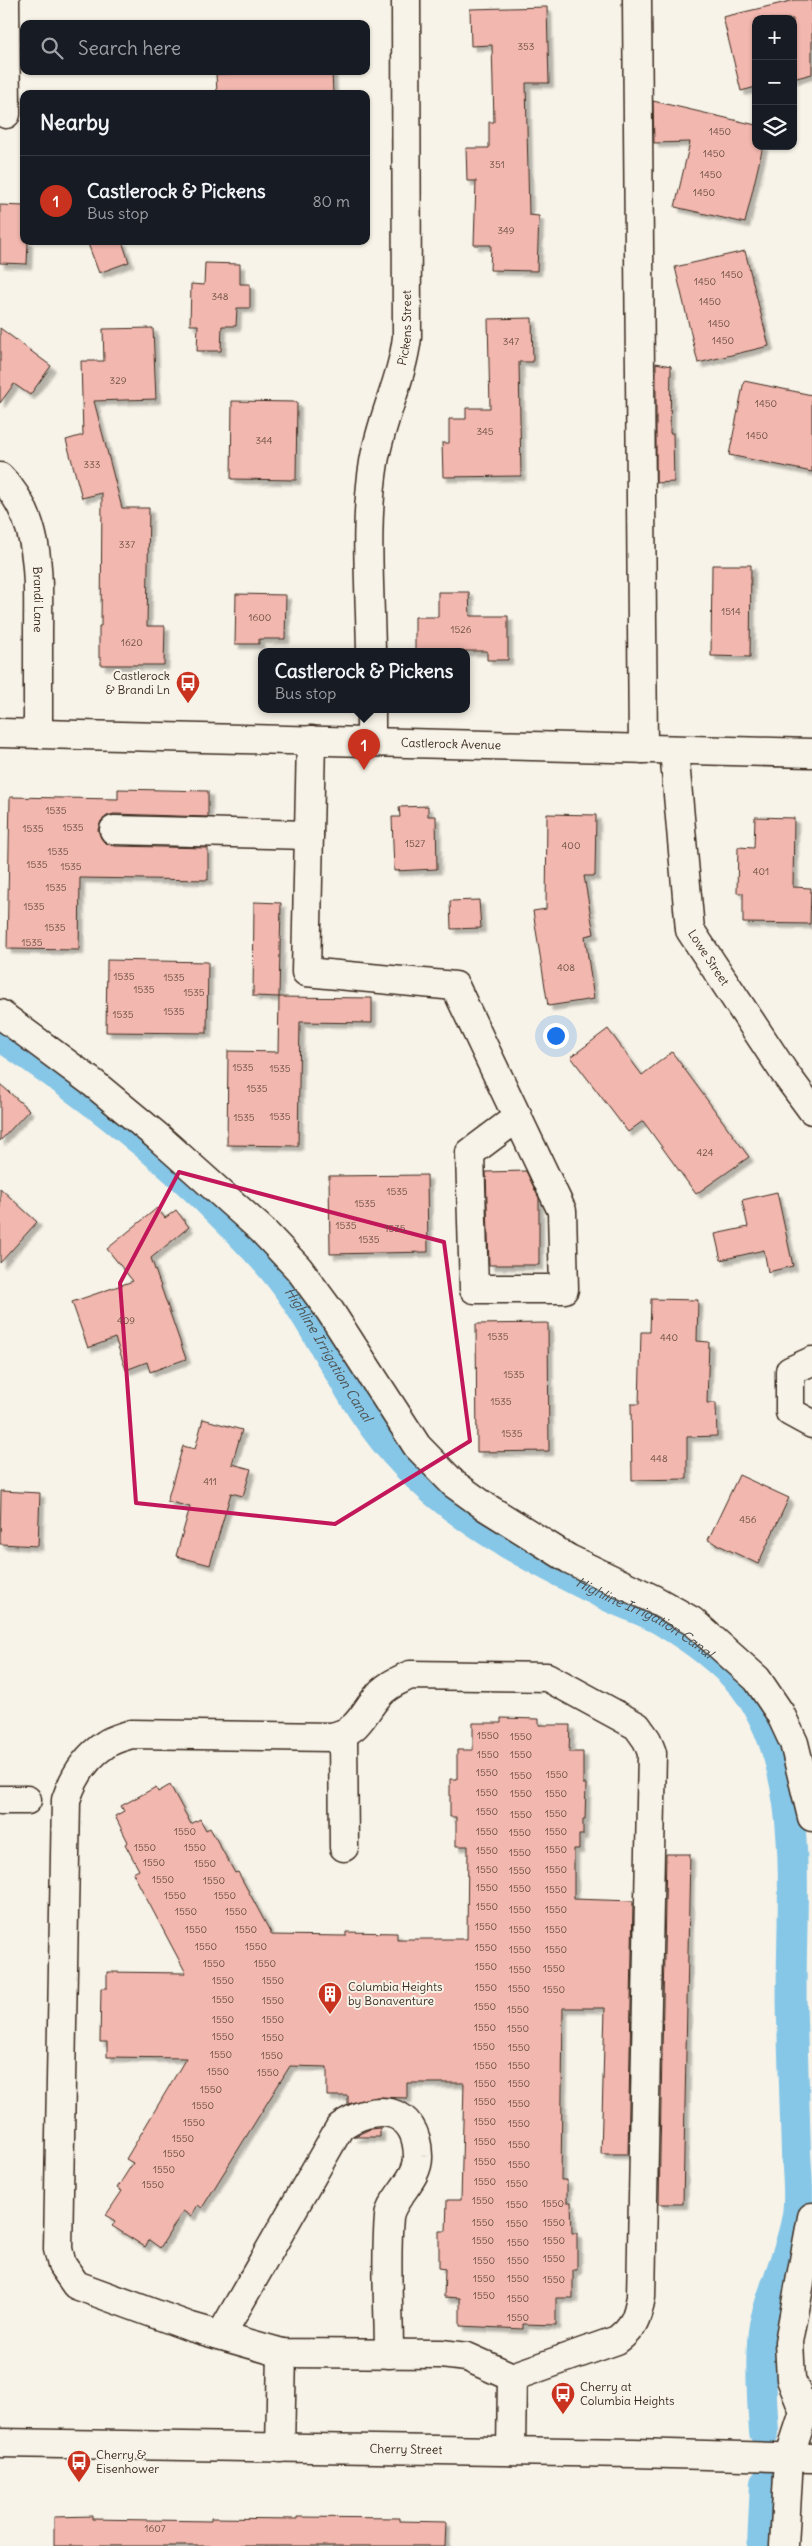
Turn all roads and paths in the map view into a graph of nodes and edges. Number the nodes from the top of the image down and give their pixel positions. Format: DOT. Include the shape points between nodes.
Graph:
graph roads {
  1 [pos="5,0"];
  2 [pos="406,0"];
  3 [pos="636,0"];
  4 [pos="6,114"];
  5 [pos="0,478"];
  6 [pos="371,648"];
  7 [pos="371,713"];
  8 [pos="0,733"];
  9 [pos="38,734"];
  10 [pos="311,740"];
  11 [pos="371,742"];
  12 [pos="643,749"];
  13 [pos="674,750"];
  14 [pos="812,753"];
  15 [pos="114,830"];
  16 [pos="309,835"];
  17 [pos="0,1014"];
  18 [pos="809,1101"];
  19 [pos="518,1117"];
  20 [pos="812,1362"];
  21 [pos="812,1424"];
  22 [pos="343,1735"];
  23 [pos="0,1800"];
  24 [pos="27,1800"];
  25 [pos="812,1818"];
  26 [pos="344,1847"];
  27 [pos="812,2217"];
  28 [pos="221,2335"];
  29 [pos="282,2353"];
  30 [pos="389,2354"];
  31 [pos="512,2377"];
  32 [pos="0,2443"];
  33 [pos="280,2448"];
  34 [pos="511,2451"];
  35 [pos="800,2458"];
  36 [pos="784,2546"];
  1 -- 4 [label="street"];
  2 -- 6 [label="street, Pickens Street" via="408,338 374,461 370,500"];
  3 -- 12 [label="street"];
  5 -- 9 [label="street, Brandi Lane" via="28,518 36,546"];
  7 -- 11 [label="street"];
  8 -- 9 [label="street, Castlerock Avenue"];
  9 -- 10 [label="street, Castlerock Avenue"];
  10 -- 11 [label="street, Castlerock Avenue"];
  10 -- 16 [label="street"];
  11 -- 12 [label="street, Castlerock Avenue"];
  12 -- 13 [label="street, Castlerock Avenue"];
  13 -- 14 [label="street, Castlerock Avenue"];
  13 -- 18 [label="street, Lowe Street" via="690,930"];
  15 -- 16 [label="street"];
  16 -- 19 [label="street" via="306,972 455,986"];
  17 -- 25 [label="street" via="93,1083 262,1230 299,1269 330,1311 417,1446 454,1484 569,1559 692,1621 756,1679 780,1712 794,1743"];
  19 -- 19 [label="street" via="562,1211 564,1289 474,1289 470,1153"];
  20 -- 21 [label="street" via="790,1371 790,1412"];
  22 -- 26 [label="street"];
  22 -- 28 [label="street" via="132,1734 106,1743 84,1764 71,1783 66,1800 58,2249 62,2265 76,2285 190,2327"];
  22 -- 31 [label="street" via="359,1723 377,1696 392,1683 410,1675 547,1677 637,1726 652,1753 641,2297 638,2315 630,2330 617,2340"];
  23 -- 24 [label="street"];
  27 -- 35 [label="street" via="789,2342 791,2379 804,2412"];
  28 -- 29 [label="street"];
  28 -- 30 [label="street" via="340,2127 354,2116 370,2112 392,2113 412,2128 419,2158 416,2171 389,2214"];
  29 -- 30 [label="street"];
  29 -- 33 [label="street"];
  30 -- 31 [label="street" via="441,2354 467,2358"];
  31 -- 34 [label="street"];
  32 -- 33 [label="street, Cherry Street"];
  33 -- 34 [label="street, Cherry Street"];
  34 -- 35 [label="street, Cherry Street"];
  35 -- 36 [label="street"];
}
